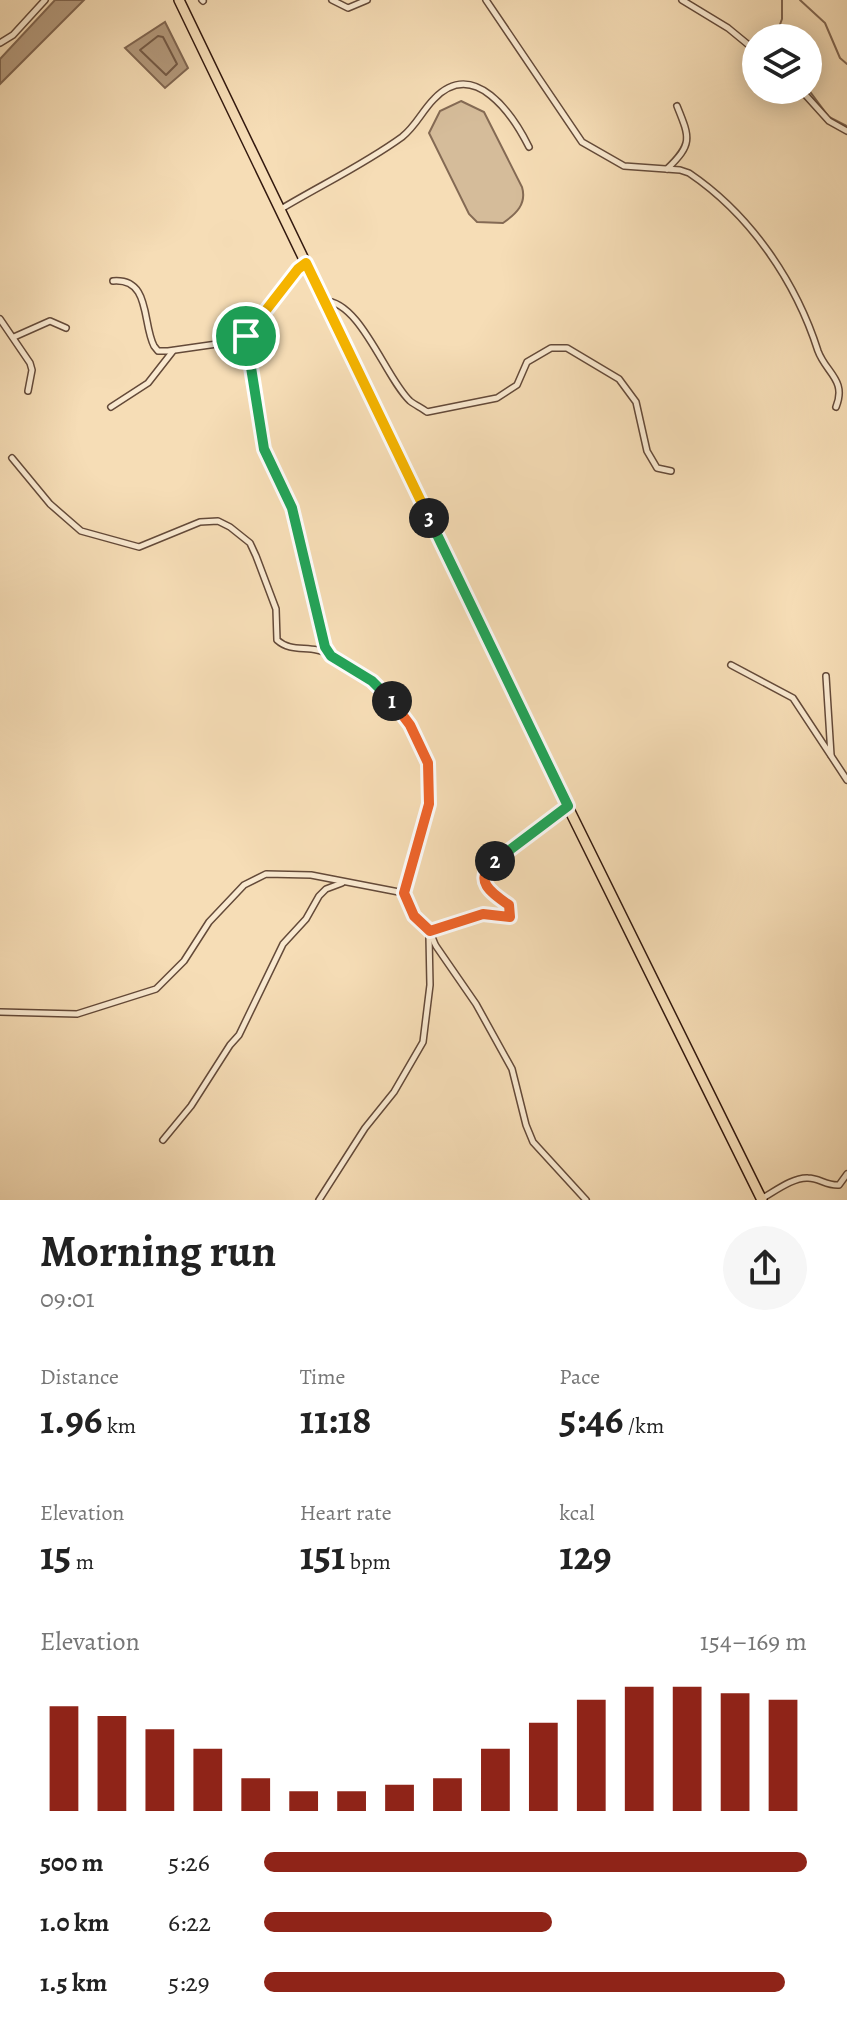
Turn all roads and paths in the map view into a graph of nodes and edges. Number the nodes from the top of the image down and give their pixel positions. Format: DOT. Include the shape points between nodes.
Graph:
graph roads {
  1 [pos="45,0"];
  2 [pos="179,0"];
  3 [pos="332,0"];
  4 [pos="367,0"];
  5 [pos="486,0"];
  6 [pos="682,0"];
  7 [pos="742,40"];
  8 [pos="0,43"];
  9 [pos="814,104"];
  10 [pos="677,106"];
  11 [pos="847,131"];
  12 [pos="529,147"];
  13 [pos="666,170"];
  14 [pos="280,209"];
  15 [pos="306,263"];
  16 [pos="113,281"];
  17 [pos="324,301"];
  18 [pos="0,319"];
  19 [pos="66,328"];
  20 [pos="246,336"];
  21 [pos="14,337"];
  22 [pos="173,350"];
  23 [pos="28,391"];
  24 [pos="111,407"];
  25 [pos="836,407"];
  26 [pos="12,458"];
  27 [pos="671,471"];
  28 [pos="331,656"];
  29 [pos="731,665"];
  30 [pos="826,676"];
  31 [pos="831,756"];
  32 [pos="847,780"];
  33 [pos="568,806"];
  34 [pos="344,883"];
  35 [pos="404,893"];
  36 [pos="430,931"];
  37 [pos="0,1012"];
  38 [pos="163,1140"];
  39 [pos="847,1174"];
  40 [pos="761,1199"];
  41 [pos="319,1200"];
  42 [pos="586,1200"];
  1 -- 8 [label="street"];
  2 -- 14 [label="main road"];
  3 -- 4 [label="street" via="348,8"];
  5 -- 13 [label="street" via="582,142 624,166"];
  6 -- 7 [label="street"];
  9 -- 11 [label="street"];
  10 -- 13 [label="street" via="687,143"];
  12 -- 14 [label="street" via="518,126 484,89 448,88 405,135"];
  13 -- 25 [label="street" via="680,170 699,181 778,263 814,332 819,355 846,389"];
  14 -- 15 [label="main road"];
  15 -- 17 [label="main road"];
  15 -- 20 [label="street"];
  16 -- 22 [label="street" via="136,289 154,346 158,351"];
  17 -- 27 [label="street" via="333,301 350,314 409,400 427,412 497,398 517,385 527,362 551,348 567,348 619,379 636,402 647,451 657,468"];
  17 -- 33 [label="main road"];
  18 -- 21 [label="street"];
  19 -- 21 [label="street" via="50,321"];
  20 -- 22 [label="street"];
  20 -- 28 [label="street" via="264,449 292,508 318,626"];
  21 -- 23 [label="street" via="32,370"];
  22 -- 24 [label="street" via="148,383"];
  26 -- 28 [label="street" via="50,504 88,535 139,547 200,522 224,523 253,550 276,609 277,640"];
  28 -- 35 [label="street" via="372,681 404,714 428,763 429,804"];
  29 -- 31 [label="street" via="793,698"];
  30 -- 31 [label="street"];
  31 -- 32 [label="street"];
  33 -- 36 [label="street" via="485,872 486,888 509,905 510,917 483,914"];
  33 -- 40 [label="main road"];
  34 -- 35 [label="street"];
  34 -- 37 [label="street" via="286,873 258,877 209,922 184,961 156,989 77,1014"];
  34 -- 38 [label="street" via="319,896 283,944 239,1035"];
  35 -- 36 [label="street" via="414,916"];
  36 -- 41 [label="street" via="423,1042"];
  36 -- 42 [label="street" via="512,1069 533,1142"];
  39 -- 40 [label="street" via="834,1186 798,1179"];
}
